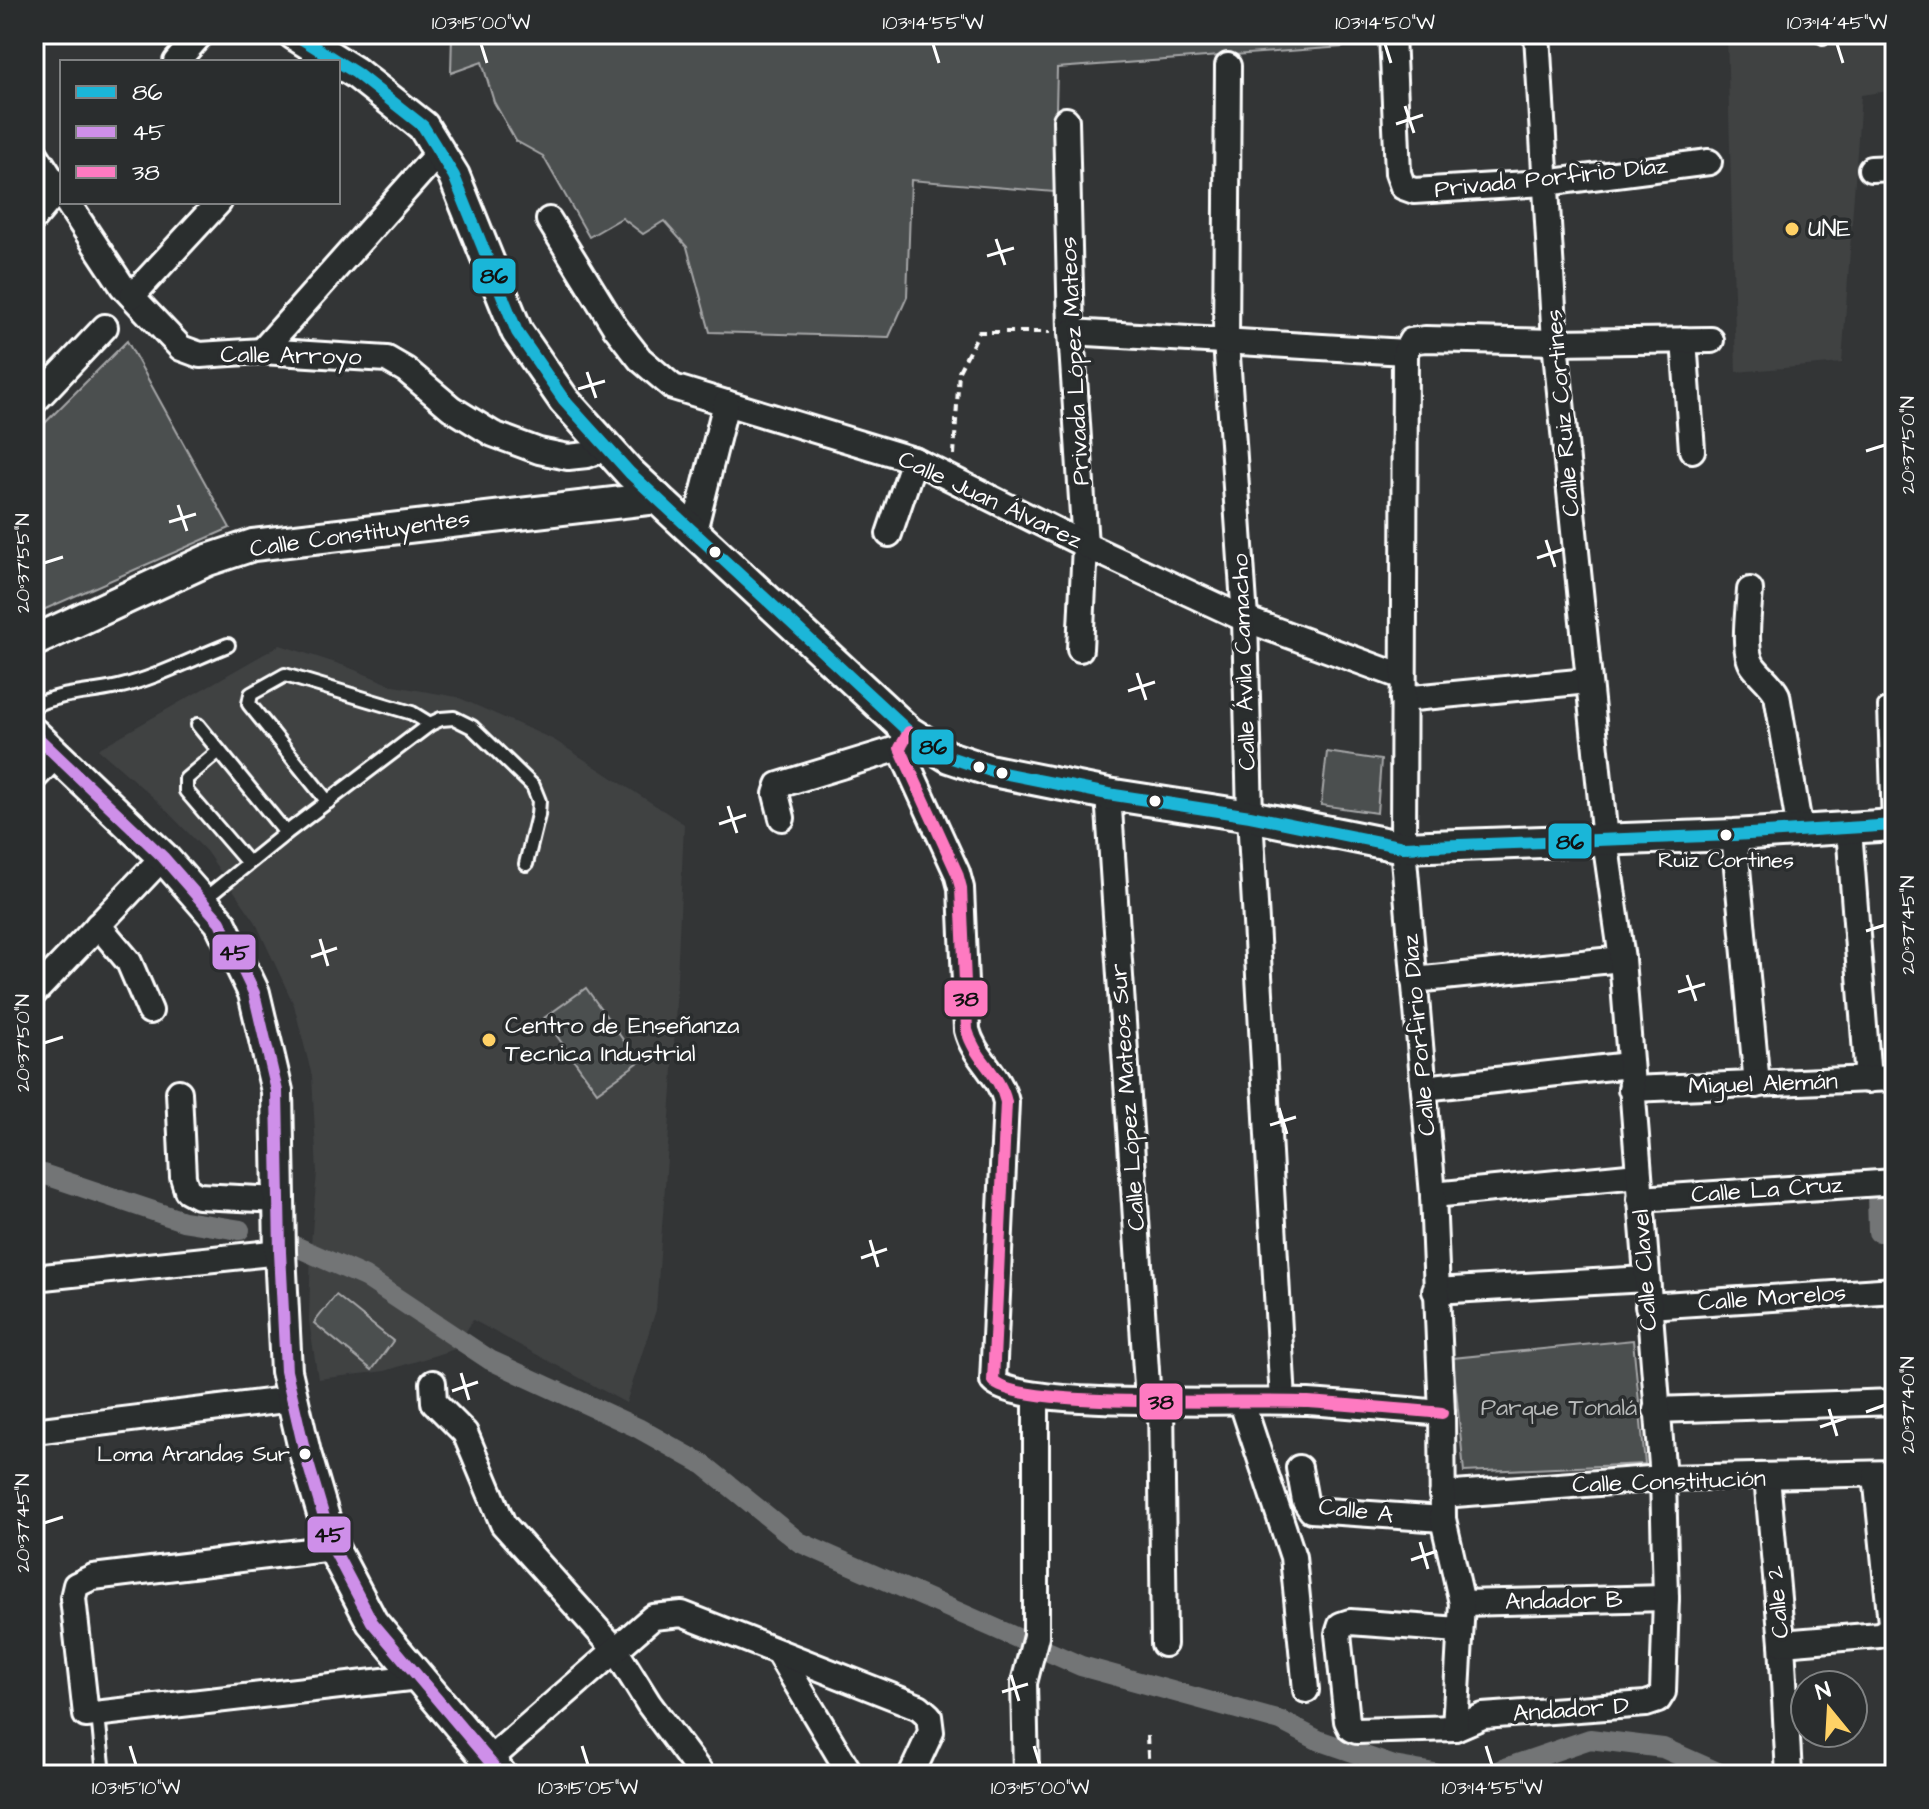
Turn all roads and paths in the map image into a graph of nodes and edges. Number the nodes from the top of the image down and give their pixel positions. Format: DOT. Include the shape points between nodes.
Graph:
graph roads {
  1 [pos="201,34"];
  2 [pos="294,34"];
  3 [pos="1392,34"];
  4 [pos="1537,34"];
  5 [pos="178,60"];
  6 [pos="331,60"];
  7 [pos="340,66"];
  8 [pos="1228,66"];
  9 [pos="1066,120"];
  10 [pos="34,152"];
  11 [pos="439,152"];
  12 [pos="1709,162"];
  13 [pos="1545,183"];
  14 [pos="60,190"];
  15 [pos="60,195"];
  16 [pos="69,204"];
  17 [pos="217,204"];
  18 [pos="34,218"];
  19 [pos="549,220"];
  20 [pos="132,296"];
  21 [pos="105,327"];
  22 [pos="1071,332"];
  23 [pos="1684,340"];
  24 [pos="1711,340"];
  25 [pos="1226,341"];
  26 [pos="1555,342"];
  27 [pos="1408,346"];
  28 [pos="262,351"];
  29 [pos="34,402"];
  30 [pos="726,403"];
  31 [pos="607,447"];
  32 [pos="1692,450"];
  33 [pos="914,460"];
  34 [pos="952,478"];
  35 [pos="657,498"];
  36 [pos="694,531"];
  37 [pos="889,534"];
  38 [pos="1085,545"];
  39 [pos="1750,590"];
  40 [pos="1245,619"];
  41 [pos="34,641"];
  42 [pos="228,645"];
  43 [pos="1080,649"];
  44 [pos="1588,681"];
  45 [pos="1403,688"];
  46 [pos="34,705"];
  47 [pos="1885,706"];
  48 [pos="430,724"];
  49 [pos="198,725"];
  50 [pos="34,734"];
  51 [pos="904,740"];
  52 [pos="219,751"];
  53 [pos="56,755"];
  54 [pos="34,778"];
  55 [pos="1108,794"];
  56 [pos="328,802"];
  57 [pos="1250,816"];
  58 [pos="782,818"];
  59 [pos="1892,825"];
  60 [pos="1849,829"];
  61 [pos="1800,831"];
  62 [pos="286,833"];
  63 [pos="1734,835"];
  64 [pos="1605,840"];
  65 [pos="1403,847"];
  66 [pos="163,857"];
  67 [pos="248,863"];
  68 [pos="526,864"];
  69 [pos="202,901"];
  70 [pos="98,925"];
  71 [pos="1622,959"];
  72 [pos="1414,980"];
  73 [pos="34,993"];
  74 [pos="150,1011"];
  75 [pos="1630,1077"];
  76 [pos="1895,1078"];
  77 [pos="1868,1080"];
  78 [pos="1757,1085"];
  79 [pos="1424,1088"];
  80 [pos="179,1092"];
  81 [pos="1895,1182"];
  82 [pos="1639,1187"];
  83 [pos="1433,1195"];
  84 [pos="279,1200"];
  85 [pos="280,1252"];
  86 [pos="34,1278"];
  87 [pos="1646,1279"];
  88 [pos="1895,1290"];
  89 [pos="1435,1291"];
  90 [pos="1648,1306"];
  91 [pos="433,1383"];
  92 [pos="1036,1396"];
  93 [pos="293,1399"];
  94 [pos="1155,1401"];
  95 [pos="1283,1401"];
  96 [pos="1895,1402"];
  97 [pos="1242,1403"];
  98 [pos="1656,1410"];
  99 [pos="1442,1413"];
  100 [pos="34,1431"];
  101 [pos="1299,1468"];
  102 [pos="1886,1474"];
  103 [pos="1767,1477"];
  104 [pos="1663,1478"];
  105 [pos="1443,1507"];
  106 [pos="333,1548"];
  107 [pos="1666,1598"];
  108 [pos="1462,1603"];
  109 [pos="1459,1630"];
  110 [pos="1782,1643"];
  111 [pos="1164,1644"];
  112 [pos="614,1648"];
  113 [pos="779,1654"];
  114 [pos="418,1677"];
  115 [pos="1306,1690"];
  116 [pos="1658,1700"];
  117 [pos="92,1715"];
  118 [pos="1455,1728"];
  119 [pos="1147,1736"];
  120 [pos="495,1768"];
  121 [pos="104,1775"];
  122 [pos="702,1775"];
  123 [pos="851,1775"];
  124 [pos="911,1775"];
  125 [pos="1026,1775"];
  126 [pos="1149,1775"];
  127 [pos="1789,1775"];
  1 -- 5 [label="street"];
  2 -- 6 [label="street"];
  3 -- 13 [label="street, Privada Porfirio Díaz" via="1403,187 1414,191"];
  4 -- 13 [label="street, Calle Ruiz Cortines"];
  7 -- 11 [label="street" via="423,126"];
  8 -- 25 [label="street, Calle Ávila Camacho"];
  9 -- 22 [label="street, Privada López Mateos"];
  10 -- 14 [label="street, Calle Arroyo"];
  11 -- 28 [label="street"];
  11 -- 31 [label="street" via="454,176 517,332 564,400"];
  12 -- 13 [label="street, Privada Porfirio Díaz"];
  13 -- 26 [label="street, Calle Ruiz Cortines"];
  15 -- 18 [label="street"];
  16 -- 20 [label="street, Calle Arroyo"];
  17 -- 20 [label="street"];
  19 -- 30 [label="street, Calle Juan Álvarez" via="640,359 673,387"];
  20 -- 28 [label="street, Calle Arroyo" via="181,348 200,355"];
  21 -- 29 [label="street"];
  22 -- 25 [label="street"];
  22 -- 34 [label="path" via="979,332 959,371"];
  22 -- 38 [label="street, Privada López Mateos"];
  23 -- 24 [label="street"];
  23 -- 26 [label="street"];
  23 -- 32 [label="street"];
  25 -- 27 [label="street"];
  25 -- 40 [label="street, Calle Ávila Camacho"];
  26 -- 27 [label="street" via="1425,339"];
  26 -- 44 [label="street, Calle Ruiz Cortines"];
  27 -- 45 [label="street, Calle Porfirio Díaz"];
  28 -- 31 [label="street, Calle Arroyo" via="387,359 493,434 568,457"];
  30 -- 33 [label="street, Calle Juan Álvarez"];
  30 -- 36 [label="street"];
  31 -- 35 [label="street"];
  33 -- 34 [label="street, Calle Juan Álvarez"];
  33 -- 37 [label="street"];
  34 -- 38 [label="street, Calle Juan Álvarez"];
  35 -- 36 [label="street"];
  35 -- 41 [label="street, Calle Constituyentes" via="253,545 208,560"];
  36 -- 51 [label="street"];
  38 -- 40 [label="street, Calle Juan Álvarez"];
  38 -- 43 [label="street, Privada López Mateos"];
  39 -- 61 [label="street" via="1747,654 1777,695"];
  40 -- 45 [label="street, Calle Juan Álvarez"];
  40 -- 57 [label="street, Calle Ávila Camacho"];
  42 -- 46 [label="lane" via="140,681 59,694"];
  44 -- 45 [label="street, Calle Juan Álvarez"];
  44 -- 64 [label="street, Calle Ruiz Cortines"];
  45 -- 65 [label="street, Calle Porfirio Díaz"];
  47 -- 59 [label="lane"];
  48 -- 56 [label="lane"];
  48 -- 56 [label="lane" via="412,713 285,675 251,694 249,704"];
  48 -- 68 [label="lane" via="454,718 472,727 533,786 538,815"];
  49 -- 52 [label="lane"];
  50 -- 53 [label="street"];
  51 -- 55 [label="street" via="988,770"];
  51 -- 58 [label="street" via="779,785"];
  51 -- 92 [label="street" via="961,888 967,1030 1006,1102 993,1381 1000,1388"];
  52 -- 62 [label="lane"];
  52 -- 67 [label="lane" via="186,779 186,791"];
  53 -- 54 [label="street"];
  53 -- 66 [label="street"];
  55 -- 57 [label="street"];
  55 -- 94 [label="street, Calle López Mateos Sur"];
  56 -- 62 [label="lane"];
  57 -- 65 [label="street"];
  57 -- 95 [label="street, Calle Ávila Camacho"];
  59 -- 60 [label="street"];
  60 -- 61 [label="street"];
  60 -- 77 [label="street"];
  61 -- 63 [label="street"];
  62 -- 67 [label="lane"];
  63 -- 64 [label="street"];
  63 -- 78 [label="street"];
  64 -- 65 [label="street"];
  64 -- 71 [label="street, Calle Clavel"];
  65 -- 72 [label="street, Calle Porfirio Díaz"];
  66 -- 69 [label="street"];
  66 -- 70 [label="street"];
  67 -- 69 [label="lane"];
  69 -- 84 [label="street" via="220,922 254,993 277,1091"];
  70 -- 73 [label="street"];
  70 -- 74 [label="street" via="129,962"];
  71 -- 72 [label="street"];
  71 -- 75 [label="street, Calle Clavel"];
  72 -- 79 [label="street, Calle Porfirio Díaz"];
  75 -- 78 [label="street, Miguel Alemán"];
  75 -- 79 [label="street, Miguel Alemán"];
  75 -- 82 [label="street, Calle Clavel"];
  76 -- 77 [label="street, Miguel Alemán"];
  77 -- 78 [label="street, Miguel Alemán"];
  79 -- 83 [label="street, Calle Porfirio Díaz"];
  80 -- 84 [label="street" via="187,1190 198,1196"];
  81 -- 82 [label="street, Calle La Cruz"];
  82 -- 83 [label="street, Calle La Cruz"];
  82 -- 87 [label="street, Calle Clavel"];
  83 -- 89 [label="street, Calle Porfirio Díaz"];
  84 -- 85 [label="street"];
  85 -- 86 [label="street"];
  85 -- 93 [label="street" via="286,1371"];
  87 -- 89 [label="street"];
  87 -- 90 [label="street, Calle Clavel"];
  88 -- 90 [label="street, Calle Morelos"];
  89 -- 99 [label="street, Calle Porfirio Díaz"];
  90 -- 98 [label="street, Calle Clavel"];
  91 -- 112 [label="street" via="434,1402 465,1433 503,1524"];
  92 -- 94 [label="street"];
  92 -- 125 [label="street" via="1036,1636 1024,1683"];
  93 -- 100 [label="street"];
  93 -- 106 [label="street"];
  94 -- 97 [label="street"];
  94 -- 111 [label="street, Calle López Mateos Sur"];
  95 -- 97 [label="street"];
  95 -- 99 [label="street"];
  96 -- 98 [label="street"];
  97 -- 115 [label="street" via="1293,1557"];
  98 -- 104 [label="street, Calle Clavel"];
  99 -- 105 [label="street, Calle Porfirio Díaz"];
  101 -- 105 [label="street, Calle A" via="1311,1510"];
  102 -- 103 [label="street, Calle Constitución"];
  102 -- 110 [label="street" via="1891,1623 1887,1631"];
  103 -- 104 [label="street, Calle Constitución"];
  103 -- 110 [label="street, Calle 2"];
  104 -- 105 [label="street, Calle Constitución"];
  104 -- 107 [label="street, Calle Clavel"];
  105 -- 108 [label="street, Calle Porfirio Díaz"];
  106 -- 114 [label="street" via="372,1622"];
  106 -- 117 [label="street" via="93,1577 76,1585 73,1598"];
  107 -- 108 [label="street, Andador B"];
  107 -- 116 [label="street, Calle Clavel" via="1663,1692"];
  108 -- 109 [label="street, Calle Porfirio Díaz"];
  109 -- 118 [label="street, Calle Porfirio Díaz"];
  109 -- 118 [label="street" via="1350,1622 1341,1625 1338,1634 1351,1729"];
  110 -- 127 [label="street, Calle 2"];
  112 -- 113 [label="street" via="653,1617 682,1614"];
  112 -- 120 [label="street"];
  112 -- 122 [label="street"];
  113 -- 123 [label="street"];
  113 -- 124 [label="street" via="919,1707 929,1716 931,1732"];
  114 -- 117 [label="street"];
  114 -- 120 [label="street"];
  116 -- 118 [label="street, Andador D" via="1483,1716"];
  117 -- 121 [label="lane"];
  119 -- 126 [label="path"];
}
